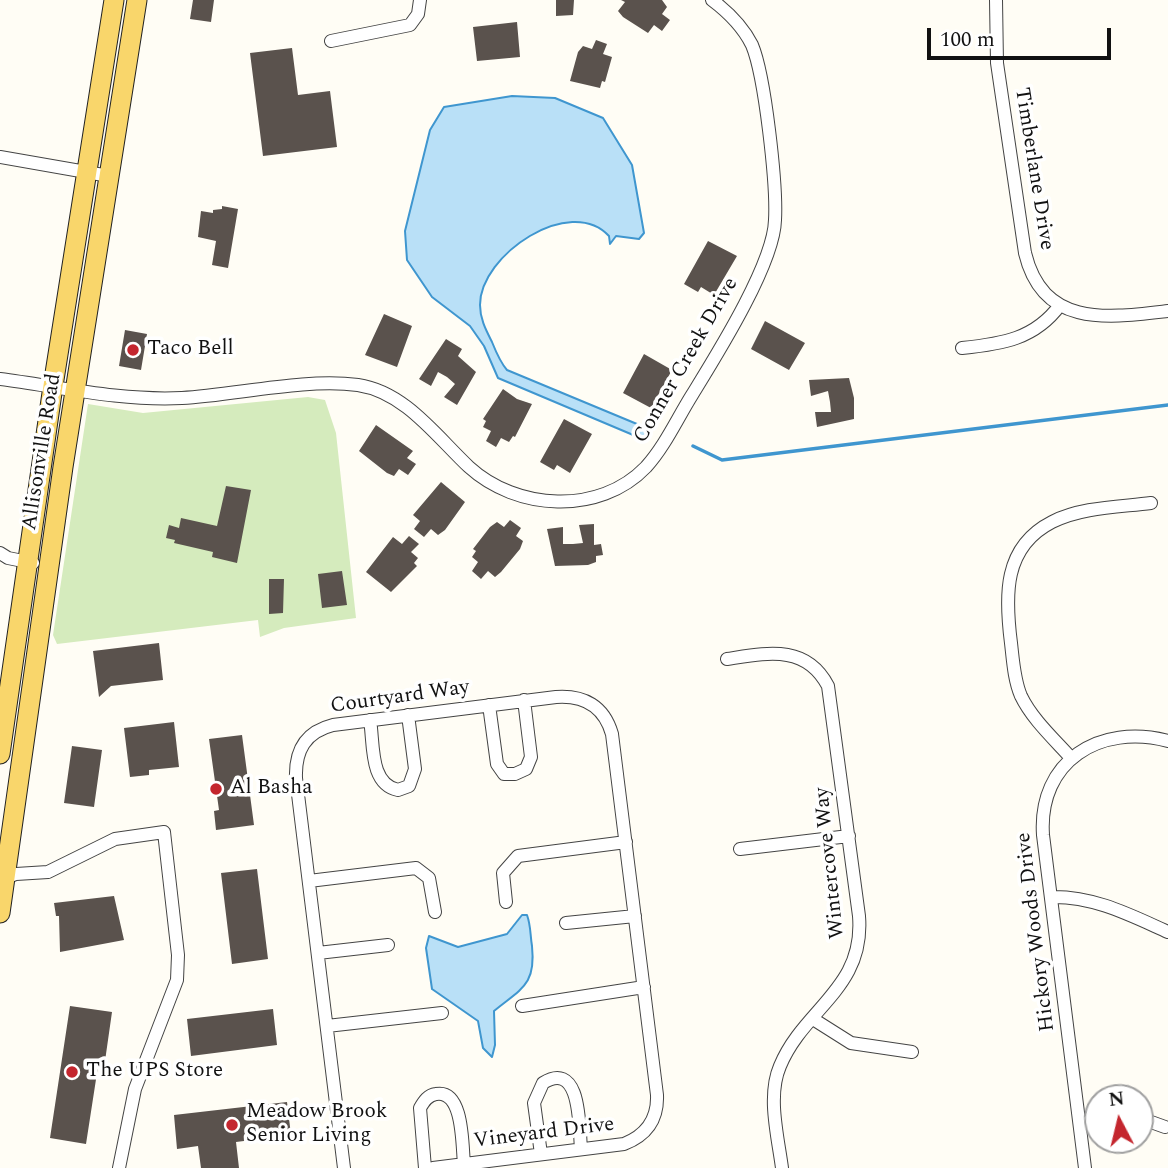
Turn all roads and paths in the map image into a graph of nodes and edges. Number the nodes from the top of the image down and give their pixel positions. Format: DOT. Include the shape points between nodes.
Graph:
graph roads {
  1 [pos="114,0"];
  2 [pos="137,0"];
  3 [pos="420,0"];
  4 [pos="712,0"];
  5 [pos="996,0"];
  6 [pos="331,41"];
  7 [pos="0,157"];
  8 [pos="88,172"];
  9 [pos="109,176"];
  10 [pos="1060,305"];
  11 [pos="1168,311"];
  12 [pos="962,348"];
  13 [pos="0,379"];
  14 [pos="65,388"];
  15 [pos="1151,503"];
  16 [pos="0,553"];
  17 [pos="27,562"];
  18 [pos="48,566"];
  19 [pos="727,659"];
  20 [pos="524,701"];
  21 [pos="593,704"];
  22 [pos="489,705"];
  23 [pos="408,715"];
  24 [pos="370,719"];
  25 [pos="1168,741"];
  26 [pos="0,754"];
  27 [pos="1072,758"];
  28 [pos="849,836"];
  29 [pos="626,842"];
  30 [pos="740,849"];
  31 [pos="3,879"];
  32 [pos="309,881"];
  33 [pos="1051,897"];
  34 [pos="506,902"];
  35 [pos="435,912"];
  36 [pos="0,913"];
  37 [pos="635,916"];
  38 [pos="566,923"];
  39 [pos="1168,932"];
  40 [pos="388,945"];
  41 [pos="317,953"];
  42 [pos="644,987"];
  43 [pos="522,1006"];
  44 [pos="442,1013"];
  45 [pos="813,1019"];
  46 [pos="327,1026"];
  47 [pos="912,1052"];
  48 [pos="1154,1123"];
  49 [pos="1080,1124"];
  50 [pos="1084,1124"];
  51 [pos="1166,1127"];
  52 [pos="581,1149"];
  53 [pos="541,1154"];
  54 [pos="464,1164"];
  55 [pos="119,1168"];
  56 [pos="345,1168"];
  57 [pos="425,1168"];
  58 [pos="433,1168"];
  59 [pos="782,1168"];
  60 [pos="1085,1168"];
  1 -- 8 [label="main road, Allisonville Road"];
  2 -- 9 [label="main road, Allisonville Road"];
  3 -- 6 [label="street" via="418,15 410,25"];
  4 -- 14 [label="street, Conner Creek Drive" via="742,28 756,58 776,200 775,225 758,278 672,430 644,469 627,482 565,502 505,492 472,470 407,407 384,392 362,386 176,398 128,398"];
  5 -- 10 [label="street, Timberlane Drive" via="997,62 1025,253 1035,279"];
  7 -- 8 [label="street"];
  8 -- 9 [label="street"];
  8 -- 14 [label="main road, Allisonville Road"];
  9 -- 14 [label="main road, Allisonville Road"];
  10 -- 11 [label="street, Timberlane Drive" via="1107,318"];
  10 -- 12 [label="street" via="1042,326 1019,339"];
  13 -- 14 [label="street, Conner Creek Drive"];
  14 -- 17 [label="main road, Allisonville Road"];
  14 -- 18 [label="main road, Allisonville Road"];
  15 -- 27 [label="street" via="1078,513 1051,522 1026,542 1010,570 1006,605 1020,694"];
  16 -- 17 [label="street"];
  17 -- 18 [label="street"];
  17 -- 26 [label="main road, Allisonville Road"];
  18 -- 31 [label="main road, Allisonville Road"];
  19 -- 28 [label="street, Wintercove Way" via="792,654 823,677 832,698"];
  20 -- 21 [label="street, Courtyard Way" via="569,696"];
  20 -- 22 [label="street, Courtyard Way"];
  20 -- 22 [label="street" via="531,757 526,769 516,774 504,774 497,764"];
  21 -- 29 [label="street, Vineyard Drive" via="606,717 612,734"];
  22 -- 23 [label="street, Courtyard Way"];
  23 -- 24 [label="street, Courtyard Way"];
  23 -- 24 [label="street" via="415,774 409,786 398,790 384,785 379,777"];
  24 -- 32 [label="street, Courtyard Way" via="318,730 298,753 296,778"];
  25 -- 27 [label="street, Hickory Woods Drive" via="1110,738"];
  27 -- 33 [label="street, Hickory Woods Drive" via="1051,787 1043,817"];
  28 -- 30 [label="street"];
  28 -- 45 [label="street, Wintercove Way" via="860,926 858,953"];
  29 -- 34 [label="street" via="518,856 503,873"];
  29 -- 37 [label="street, Vineyard Drive"];
  31 -- 36 [label="main road, Allisonville Road"];
  31 -- 55 [label="street" via="48,872 115,839 164,832 177,980 132,1098"];
  32 -- 35 [label="street" via="416,868 429,878"];
  32 -- 41 [label="street, Courtyard Way"];
  33 -- 39 [label="street" via="1098,902"];
  33 -- 49 [label="street, Hickory Woods Drive"];
  37 -- 38 [label="street"];
  37 -- 42 [label="street, Vineyard Drive"];
  40 -- 41 [label="street"];
  41 -- 46 [label="street, Courtyard Way"];
  42 -- 43 [label="street"];
  42 -- 52 [label="street, Vineyard Drive" via="657,1095 654,1118 632,1141"];
  44 -- 46 [label="street"];
  45 -- 47 [label="street" via="850,1042"];
  45 -- 59 [label="street, Wintercove Way" via="789,1049 777,1075 775,1103"];
  46 -- 56 [label="street, Courtyard Way"];
  48 -- 51 [label="street"];
  49 -- 50 [label="street"];
  49 -- 60 [label="street, Hickory Woods Drive"];
  52 -- 53 [label="street, Vineyard Drive"];
  52 -- 53 [label="street" via="574,1092 568,1083 554,1079 543,1083 534,1104"];
  53 -- 54 [label="street, Vineyard Drive"];
  54 -- 57 [label="street" via="456,1104 438,1093 420,1108"];
  54 -- 58 [label="street, Vineyard Drive"];
}
